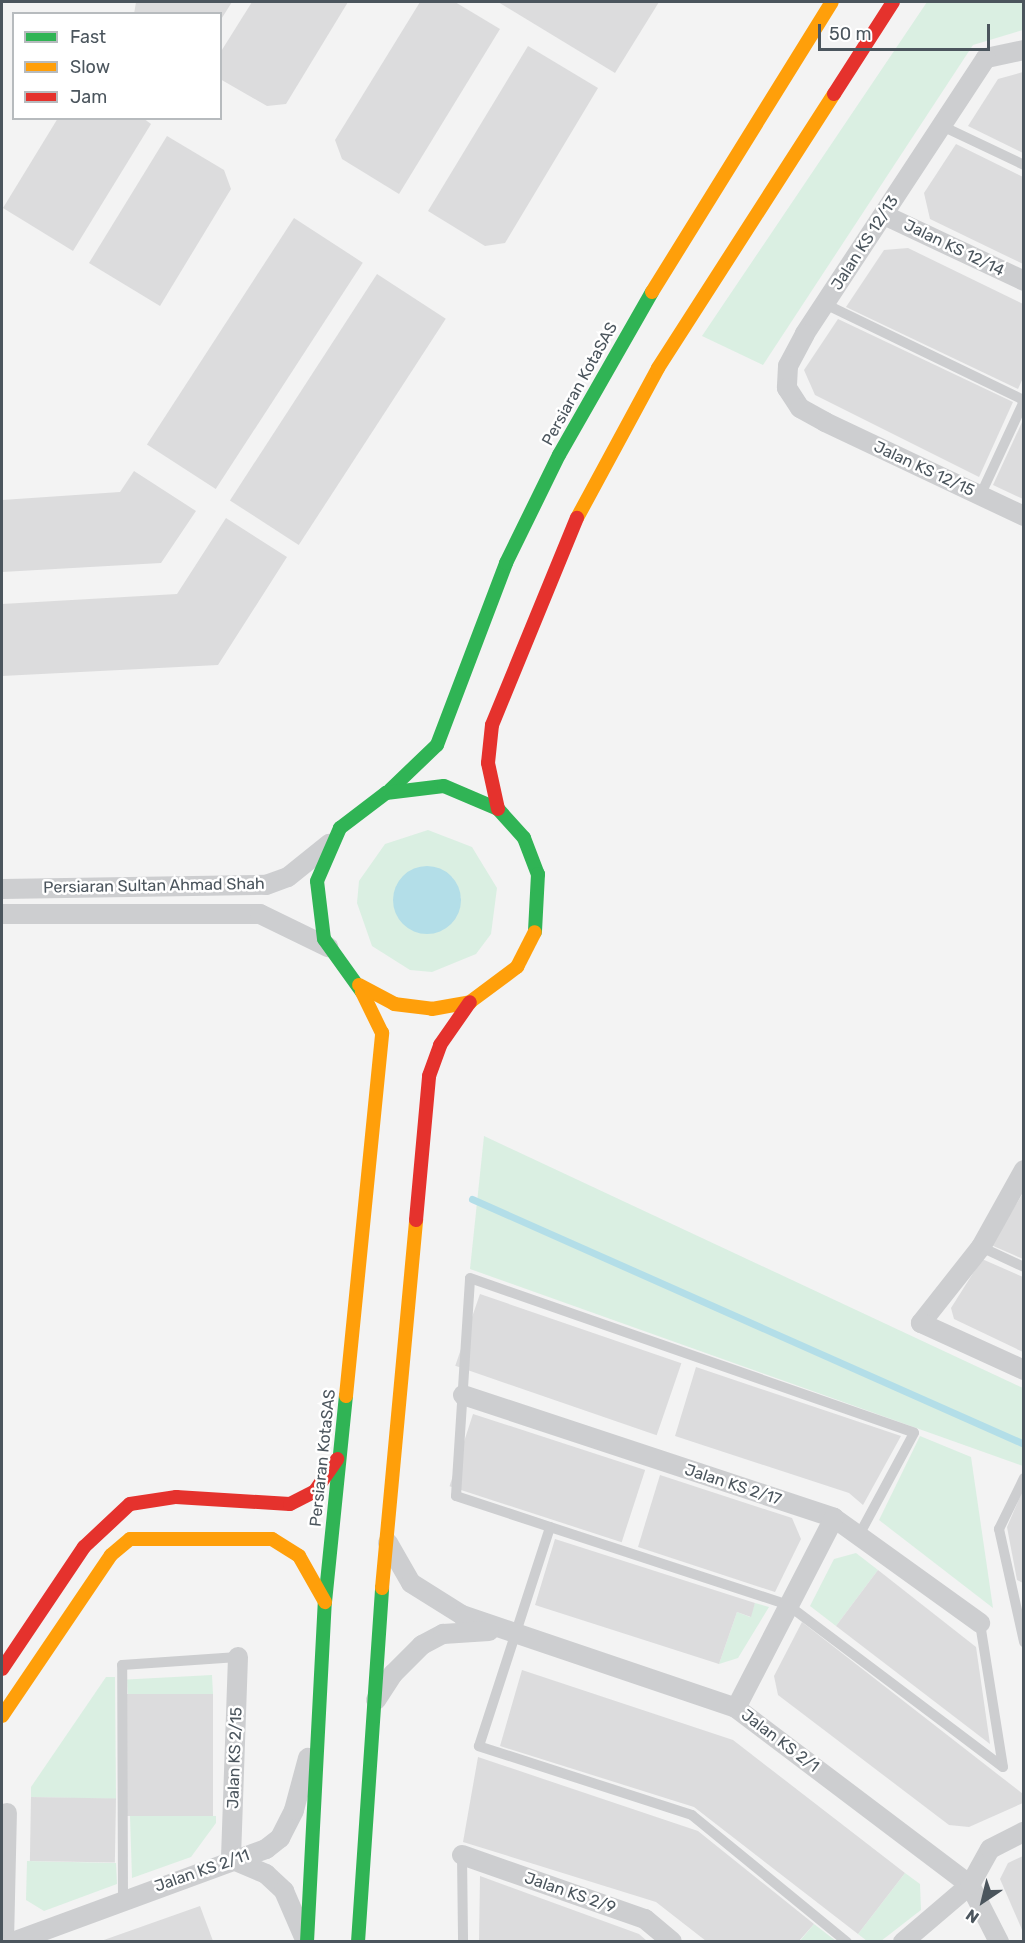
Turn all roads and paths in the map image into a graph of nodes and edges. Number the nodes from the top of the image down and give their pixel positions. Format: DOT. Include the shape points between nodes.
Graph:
graph roads {
  1 [pos="832,2"];
  2 [pos="893,2"];
  3 [pos="908,2"];
  4 [pos="1023,50"];
  5 [pos="853,64"];
  6 [pos="942,126"];
  7 [pos="1023,165"];
  8 [pos="884,215"];
  9 [pos="1023,281"];
  10 [pos="825,304"];
  11 [pos="1023,401"];
  12 [pos="825,422"];
  13 [pos="980,496"];
  14 [pos="1023,516"];
  15 [pos="386,793"];
  16 [pos="498,809"];
  17 [pos="329,844"];
  18 [pos="2,889"];
  19 [pos="2,914"];
  20 [pos="328,947"];
  21 [pos="359,985"];
  22 [pos="470,1002"];
  23 [pos="1023,1170"];
  24 [pos="981,1247"];
  25 [pos="1023,1267"];
  26 [pos="1023,1370"];
  27 [pos="463,1395"];
  28 [pos="339,1456"];
  29 [pos="1023,1478"];
  30 [pos="834,1518"];
  31 [pos="550,1527"];
  32 [pos="859,1535"];
  33 [pos="386,1539"];
  34 [pos="325,1602"];
  35 [pos="788,1605"];
  36 [pos="980,1623"];
  37 [pos="508,1634"];
  38 [pos="1023,1642"];
  39 [pos="238,1658"];
  40 [pos="2,1669"];
  41 [pos="374,1704"];
  42 [pos="736,1708"];
  43 [pos="2,1716"];
  44 [pos="316,1727"];
  45 [pos="7,1813"];
  46 [pos="1023,1832"];
  47 [pos="462,1855"];
  48 [pos="231,1859"];
  49 [pos="970,1885"];
  50 [pos="123,1899"];
  51 [pos="4,1941"];
  52 [pos="13,1941"];
  53 [pos="306,1941"];
  54 [pos="358,1941"];
  55 [pos="463,1941"];
  56 [pos="672,1941"];
  57 [pos="847,1941"];
  58 [pos="903,1941"];
  59 [pos="999,1941"];
  1 -- 15 [label="main road, Persiaran KotaSAS" via="621,341 559,455 506,562 437,745"];
  2 -- 5 [label="main road"];
  3 -- 5 [label="main road"];
  4 -- 6 [label="street, Jalan KS 12/13" via="986,58"];
  5 -- 16 [label="main road" via="658,368 574,524 492,725 488,763"];
  6 -- 7 [label="lane"];
  6 -- 8 [label="street, Jalan KS 12/13"];
  8 -- 9 [label="street, Jalan KS 12/14"];
  8 -- 10 [label="street, Jalan KS 12/13"];
  10 -- 11 [label="lane"];
  10 -- 12 [label="street, Jalan KS 12/13" via="788,366 788,388 800,408"];
  11 -- 13 [label="lane"];
  12 -- 13 [label="street, Jalan KS 12/15"];
  13 -- 14 [label="street, Jalan KS 12/15"];
  15 -- 16 [label="main road, Persiaran KotaSAS" via="444,786"];
  15 -- 17 [label="main road, Persiaran KotaSAS" via="353,814"];
  16 -- 22 [label="main road" via="532,856 539,913 517,967"];
  17 -- 18 [label="street, Persiaran Sultan Ahmad Shah" via="288,877 266,885"];
  17 -- 20 [label="main road, Persiaran KotaSAS" via="316,901"];
  19 -- 20 [label="street, Persiaran Sultan Ahmad Shah" via="260,914"];
  20 -- 21 [label="main road, Persiaran KotaSAS"];
  21 -- 22 [label="main road, Persiaran KotaSAS" via="413,1008"];
  21 -- 28 [label="main road, Persiaran KotaSAS" via="382,1033 381,1074"];
  22 -- 33 [label="main road" via="440,1045 429,1076"];
  23 -- 24 [label="street"];
  24 -- 25 [label="lane"];
  24 -- 26 [label="street" via="921,1323"];
  27 -- 30 [label="street, Jalan KS 2/17"];
  27 -- 31 [label="lane" via="456,1496"];
  27 -- 32 [label="lane" via="470,1278 873,1415 914,1432"];
  28 -- 34 [label="main road, Persiaran KotaSAS"];
  28 -- 40 [label="main road" via="315,1491 290,1504 176,1497 130,1503 84,1547"];
  29 -- 38 [label="lane" via="999,1529"];
  30 -- 32 [label="street, Jalan KS 2/17"];
  30 -- 35 [label="street"];
  31 -- 35 [label="lane"];
  31 -- 37 [label="lane"];
  32 -- 36 [label="street, Jalan KS 2/17"];
  33 -- 37 [label="street" via="411,1583 462,1615"];
  33 -- 41 [label="main road"];
  34 -- 43 [label="main road" via="299,1556 272,1539 130,1539 111,1555"];
  34 -- 44 [label="main road, Persiaran KotaSAS"];
  35 -- 36 [label="lane" via="1003,1767"];
  35 -- 42 [label="street"];
  37 -- 41 [label="street" via="458,1631 422,1646 393,1674"];
  37 -- 42 [label="street, Jalan KS 2/1"];
  37 -- 57 [label="lane" via="479,1746 692,1815"];
  39 -- 48 [label="street, Jalan KS 2/15"];
  39 -- 50 [label="lane" via="122,1665"];
  41 -- 54 [label="main road"];
  42 -- 49 [label="street, Jalan KS 2/1"];
  44 -- 48 [label="street, Jalan KS 2/11" via="294,1810 280,1838 266,1849"];
  44 -- 53 [label="main road, Persiaran KotaSAS"];
  45 -- 51 [label="street"];
  46 -- 49 [label="street" via="990,1849"];
  47 -- 55 [label="lane"];
  47 -- 56 [label="street, Jalan KS 2/9" via="645,1919"];
  48 -- 50 [label="street, Jalan KS 2/11"];
  48 -- 53 [label="street" via="266,1874 284,1891"];
  49 -- 58 [label="street"];
  49 -- 59 [label="street, Jalan KS 2/1"];
  50 -- 52 [label="street, Jalan KS 2/11"];
}
